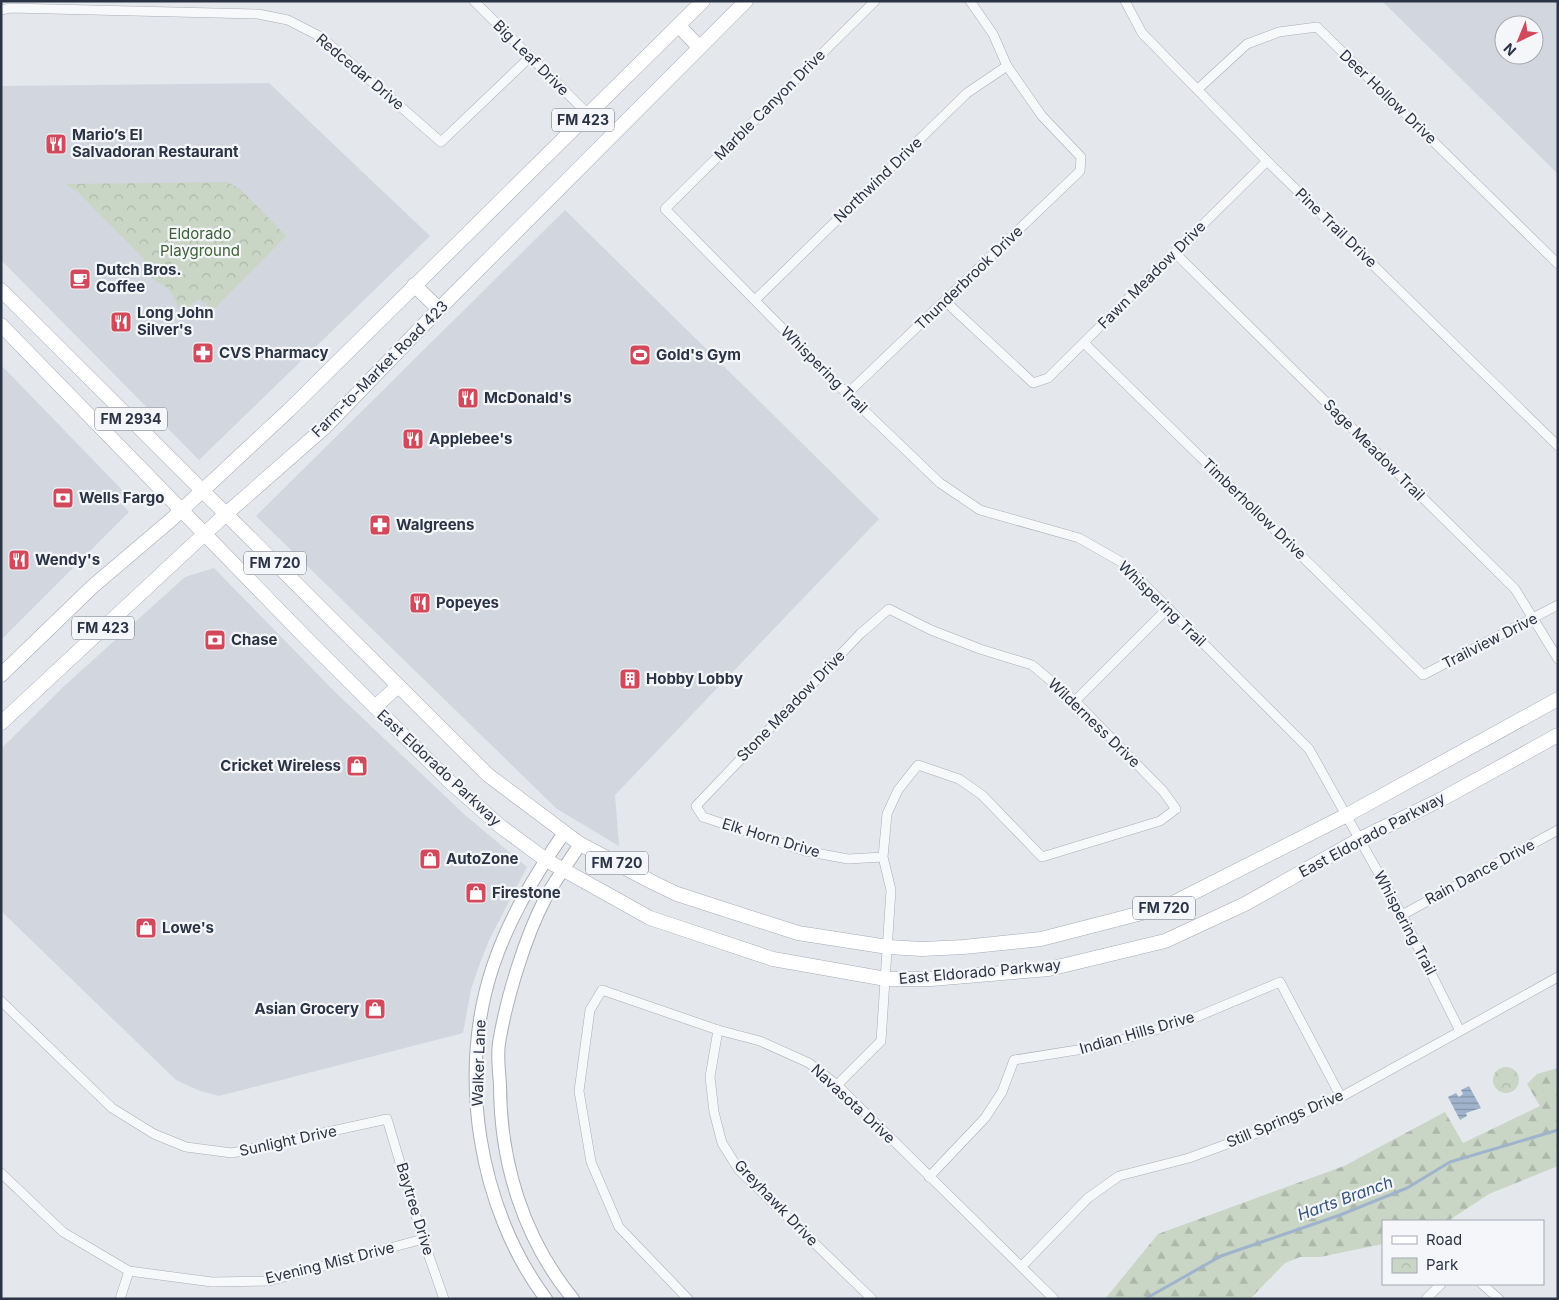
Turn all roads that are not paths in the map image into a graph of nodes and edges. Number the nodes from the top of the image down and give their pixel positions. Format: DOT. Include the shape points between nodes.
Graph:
graph roads {
  1 [pos="474,1"];
  2 [pos="703,1"];
  3 [pos="746,1"];
  4 [pos="876,1"];
  5 [pos="970,1"];
  6 [pos="1125,1"];
  7 [pos="7,6"];
  8 [pos="679,26"];
  9 [pos="700,47"];
  10 [pos="530,57"];
  11 [pos="1007,66"];
  12 [pos="1198,89"];
  13 [pos="588,115"];
  14 [pos="1267,161"];
  15 [pos="665,209"];
  16 [pos="1175,253"];
  17 [pos="1558,264"];
  18 [pos="414,285"];
  19 [pos="1,290"];
  20 [pos="755,300"];
  21 [pos="945,301"];
  22 [pos="439,309"];
  23 [pos="1,325"];
  24 [pos="1084,343"];
  25 [pos="847,394"];
  26 [pos="1558,446"];
  27 [pos="202,491"];
  28 [pos="182,510"];
  29 [pos="226,514"];
  30 [pos="205,533"];
  31 [pos="1558,605"];
  32 [pos="1168,608"];
  33 [pos="889,609"];
  34 [pos="1534,619"];
  35 [pos="1558,659"];
  36 [pos="1,675"];
  37 [pos="1423,676"];
  38 [pos="398,686"];
  39 [pos="1558,699"];
  40 [pos="1075,701"];
  41 [pos="375,707"];
  42 [pos="1,723"];
  43 [pos="1558,736"];
  44 [pos="696,806"];
  45 [pos="1347,816"];
  46 [pos="1558,830"];
  47 [pos="564,833"];
  48 [pos="1360,839"];
  49 [pos="580,844"];
  50 [pos="883,857"];
  51 [pos="546,860"];
  52 [pos="564,871"];
  53 [pos="1402,915"];
  54 [pos="888,947"];
  55 [pos="1558,977"];
  56 [pos="886,979"];
  57 [pos="1,1001"];
  58 [pos="718,1030"];
  59 [pos="1460,1031"];
  60 [pos="837,1085"];
  61 [pos="1341,1097"];
  62 [pos="387,1119"];
  63 [pos="1,1173"];
  64 [pos="929,1177"];
  65 [pos="423,1240"];
  66 [pos="1022,1266"];
  67 [pos="129,1271"];
  68 [pos="1439,1285"];
  69 [pos="1483,1285"];
  70 [pos="120,1299"];
  71 [pos="444,1299"];
  72 [pos="546,1299"];
  73 [pos="573,1299"];
  74 [pos="688,1299"];
  75 [pos="872,1299"];
  76 [pos="1054,1299"];
  77 [pos="1426,1299"];
  78 [pos="1499,1299"];
  1 -- 10 [label="street, Big Leaf Drive"];
  2 -- 8 [label="main road, FM 423"];
  3 -- 9 [label="main road, Farm-to-Market Road 423 / FM 423"];
  4 -- 15 [label="street, Marble Canyon Drive"];
  5 -- 11 [label="street" via="993,34"];
  6 -- 12 [label="street, Pine Trail Drive" via="1142,33"];
  7 -- 10 [label="street, Redcedar Drive" via="258,14 288,20 334,47 441,142"];
  8 -- 9 [label="main road"];
  8 -- 13 [label="main road, FM 423"];
  9 -- 22 [label="main road, Farm-to-Market Road 423 / FM 423"];
  10 -- 13 [label="street, Big Leaf Drive"];
  11 -- 20 [label="street, Northwind Drive" via="967,93"];
  11 -- 21 [label="street, Thunderbrook Drive" via="1042,116 1081,157 1080,171"];
  12 -- 14 [label="street, Pine Trail Drive"];
  12 -- 17 [label="street, Deer Hollow Drive" via="1246,44 1279,32 1316,28"];
  13 -- 18 [label="main road, FM 423"];
  14 -- 16 [label="street, Fawn Meadow Drive"];
  14 -- 26 [label="street, Pine Trail Drive"];
  15 -- 20 [label="street, Whispering Trail"];
  16 -- 24 [label="street, Fawn Meadow Drive"];
  16 -- 34 [label="street, Sage Meadow Trail" via="1516,589"];
  18 -- 22 [label="main road"];
  18 -- 27 [label="main road, FM 423" via="288,411"];
  19 -- 27 [label="main road, FM 2934"];
  20 -- 25 [label="street, Whispering Trail"];
  21 -- 24 [label="street, Fawn Meadow Drive" via="1033,383 1048,378"];
  21 -- 25 [label="street, Thunderbrook Drive"];
  22 -- 29 [label="main road, Farm-to-Market Road 423 / FM 423" via="325,427"];
  23 -- 28 [label="main road, FM 2934"];
  24 -- 37 [label="street, Timberhollow Drive"];
  25 -- 32 [label="street, Whispering Trail" via="940,483 980,510 1079,538 1122,564"];
  27 -- 28 [label="main road, FM 423"];
  27 -- 29 [label="main road, FM 2934"];
  28 -- 30 [label="main road, FM 2934"];
  28 -- 36 [label="main road, FM 423" via="92,587"];
  29 -- 30 [label="main road, Farm-to-Market Road 423 / FM 423"];
  29 -- 38 [label="main road, East Eldorado Parkway / FM 720"];
  30 -- 41 [label="main road, East Eldorado Parkway"];
  30 -- 42 [label="main road, Farm-to-Market Road 423 / FM 423"];
  31 -- 34 [label="street, Trailview Drive"];
  32 -- 40 [label="street"];
  32 -- 45 [label="street, Whispering Trail" via="1310,749"];
  33 -- 40 [label="street, Wilderness Drive" via="931,630 1032,665"];
  33 -- 44 [label="street, Stone Meadow Drive" via="860,634"];
  34 -- 35 [label="street, Sage Meadow Trail"];
  34 -- 37 [label="street, Trailview Drive"];
  38 -- 41 [label="main road"];
  38 -- 47 [label="main road, East Eldorado Parkway / FM 720" via="488,775"];
  39 -- 45 [label="main road, East Eldorado Parkway / FM 720"];
  40 -- 50 [label="street, Wilderness Drive" via="1163,791 1176,809 1160,822 1042,857 982,795 959,779 918,765 898,790 886,814"];
  41 -- 51 [label="main road, East Eldorado Parkway" via="449,781 500,826"];
  43 -- 48 [label="main road, East Eldorado Parkway"];
  44 -- 50 [label="street, Elk Horn Drive" via="703,817 805,851 848,859"];
  45 -- 48 [label="street, Whispering Trail"];
  45 -- 54 [label="main road, East Eldorado Parkway / FM 720" via="1165,907 1041,939 939,948"];
  46 -- 53 [label="street, Rain Dance Drive"];
  47 -- 49 [label="main road, East Eldorado Parkway / FM 720"];
  47 -- 51 [label="street, Walker Lane"];
  48 -- 53 [label="street, Whispering Trail"];
  48 -- 56 [label="main road, East Eldorado Parkway" via="1244,904 1165,941 1049,969"];
  49 -- 52 [label="street, Walker Lane"];
  49 -- 54 [label="main road, East Eldorado Parkway / FM 720" via="677,894 798,933"];
  50 -- 54 [label="street" via="891,890"];
  51 -- 52 [label="main road, East Eldorado Parkway"];
  51 -- 72 [label="street, Walker Lane" via="520,900 493,965 481,1013 476,1084 483,1151 502,1220 518,1255"];
  52 -- 56 [label="main road, East Eldorado Parkway" via="659,921 774,959"];
  52 -- 73 [label="street, Walker Lane" via="545,898 518,969 499,1044 500,1117 507,1162 525,1220 540,1250"];
  53 -- 59 [label="street, Whispering Trail"];
  54 -- 56 [label="street"];
  55 -- 59 [label="street, Still Springs Drive"];
  56 -- 60 [label="street" via="881,1041"];
  57 -- 62 [label="street, Sunlight Drive" via="112,1108 154,1134 186,1147 232,1153"];
  58 -- 60 [label="street, Navasota Drive" via="760,1041 809,1063"];
  58 -- 74 [label="street, Navasota Drive" via="602,990 590,1010 579,1091 591,1162 619,1228"];
  58 -- 75 [label="street, Greyhawk Drive" via="710,1077 722,1143 739,1170"];
  59 -- 61 [label="street, Still Springs Drive"];
  60 -- 64 [label="street, Navasota Drive"];
  61 -- 64 [label="street, Indian Hills Drive" via="1280,982 1187,1021 1096,1047 1014,1060 1002,1092 985,1118"];
  61 -- 66 [label="street, Still Springs Drive" via="1251,1136 1189,1158 1119,1176 1088,1198"];
  62 -- 65 [label="street, Baytree Drive"];
  63 -- 67 [label="street, Evening Mist Drive" via="63,1232"];
  64 -- 66 [label="street, Navasota Drive"];
  65 -- 67 [label="street, Evening Mist Drive" via="269,1281 212,1282"];
  65 -- 71 [label="street, Baytree Drive"];
  66 -- 76 [label="street, Navasota Drive"];
  67 -- 70 [label="street"];
  68 -- 77 [label="street"];
  69 -- 78 [label="street"];
}
